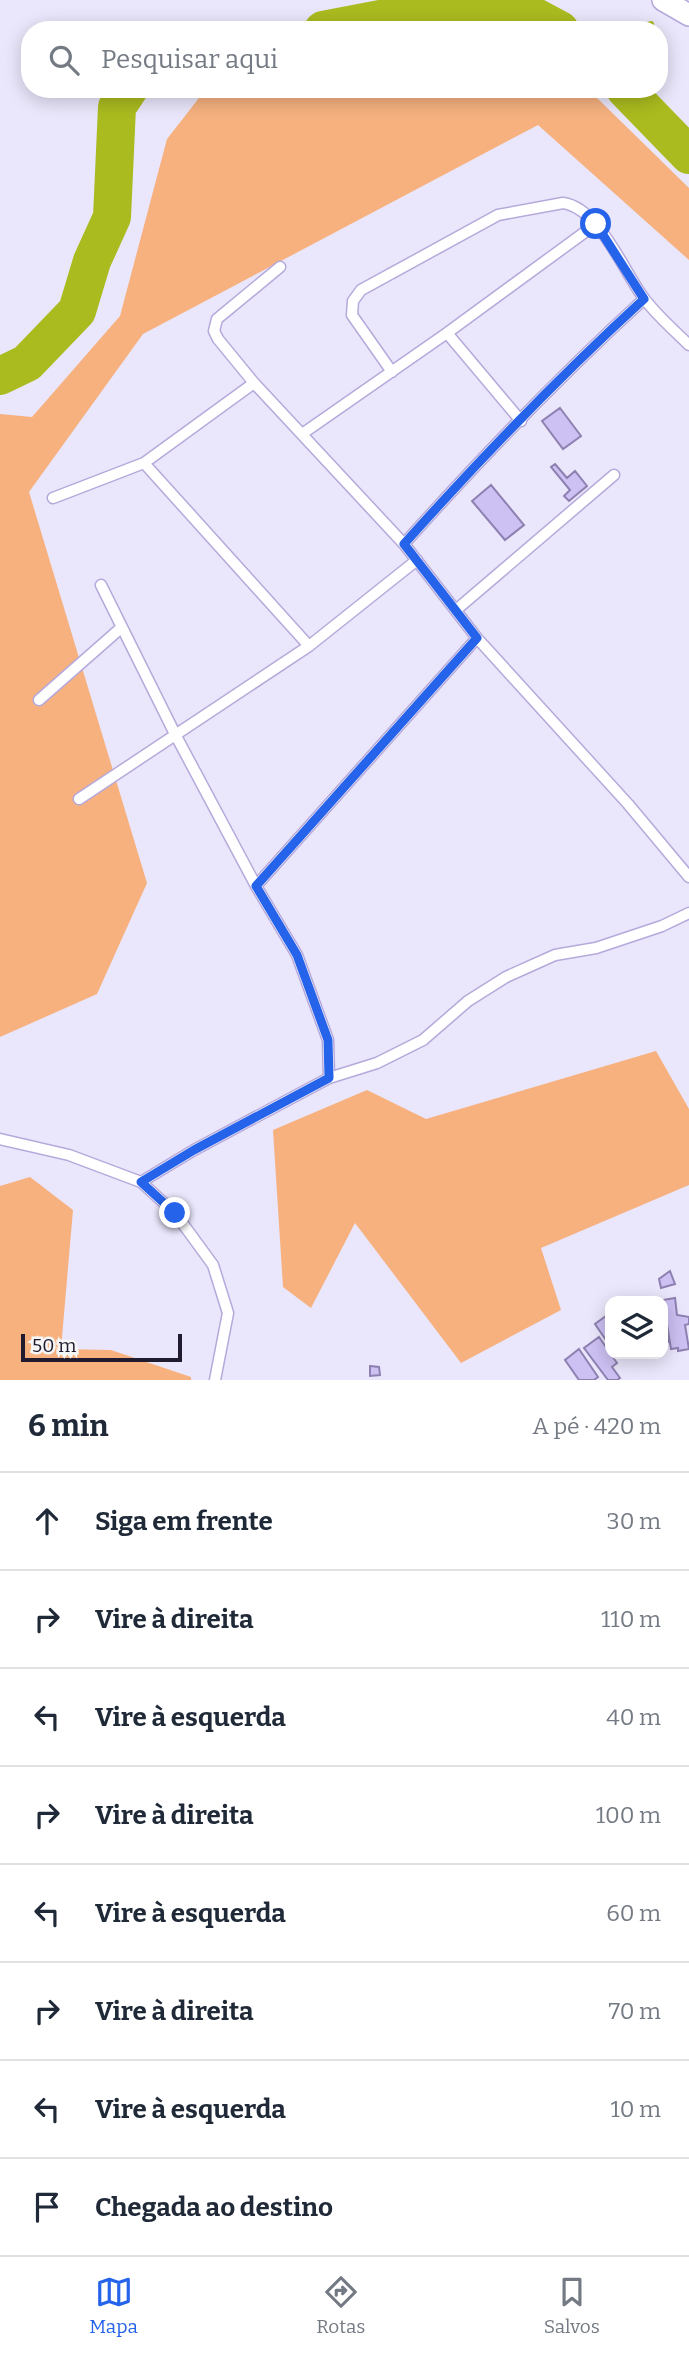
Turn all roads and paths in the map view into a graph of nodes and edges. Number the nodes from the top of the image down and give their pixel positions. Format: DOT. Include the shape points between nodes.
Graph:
graph roads {
  1 [pos="663,0"];
  2 [pos="689,15"];
  3 [pos="596,224"];
  4 [pos="280,267"];
  5 [pos="644,299"];
  6 [pos="447,333"];
  7 [pos="689,345"];
  8 [pos="392,372"];
  9 [pos="254,383"];
  10 [pos="520,421"];
  11 [pos="302,434"];
  12 [pos="144,463"];
  13 [pos="614,475"];
  14 [pos="53,498"];
  15 [pos="404,544"];
  16 [pos="417,560"];
  17 [pos="102,585"];
  18 [pos="456,610"];
  19 [pos="122,627"];
  20 [pos="477,638"];
  21 [pos="309,646"];
  22 [pos="39,700"];
  23 [pos="175,734"];
  24 [pos="79,799"];
  25 [pos="689,877"];
  26 [pos="256,886"];
  27 [pos="689,913"];
  28 [pos="329,1078"];
  29 [pos="0,1139"];
  30 [pos="141,1182"];
  31 [pos="215,1380"];
  1 -- 2 [label="street"];
  3 -- 5 [label="lane"];
  3 -- 6 [label="lane"];
  3 -- 8 [label="lane" via="563,203 498,215 362,290 353,301 352,315"];
  4 -- 9 [label="lane" via="215,325 218,339"];
  5 -- 7 [label="lane"];
  5 -- 10 [label="lane"];
  6 -- 8 [label="lane"];
  6 -- 10 [label="lane"];
  8 -- 11 [label="lane"];
  9 -- 11 [label="lane"];
  9 -- 12 [label="lane"];
  10 -- 15 [label="lane"];
  11 -- 15 [label="lane"];
  12 -- 14 [label="lane"];
  12 -- 21 [label="lane"];
  13 -- 18 [label="lane"];
  15 -- 16 [label="lane"];
  16 -- 18 [label="lane"];
  16 -- 21 [label="lane"];
  17 -- 19 [label="lane"];
  18 -- 20 [label="lane"];
  19 -- 22 [label="lane"];
  19 -- 23 [label="lane"];
  20 -- 25 [label="lane"];
  20 -- 26 [label="lane"];
  21 -- 23 [label="lane"];
  23 -- 24 [label="lane"];
  23 -- 26 [label="lane"];
  26 -- 28 [label="lane" via="297,955 328,1040"];
  27 -- 28 [label="lane" via="596,948 555,955 506,977 468,1001 423,1040 377,1063"];
  28 -- 30 [label="lane"];
  29 -- 30 [label="lane" via="69,1155"];
  30 -- 31 [label="lane" via="175,1213 213,1265 228,1313"];
}
